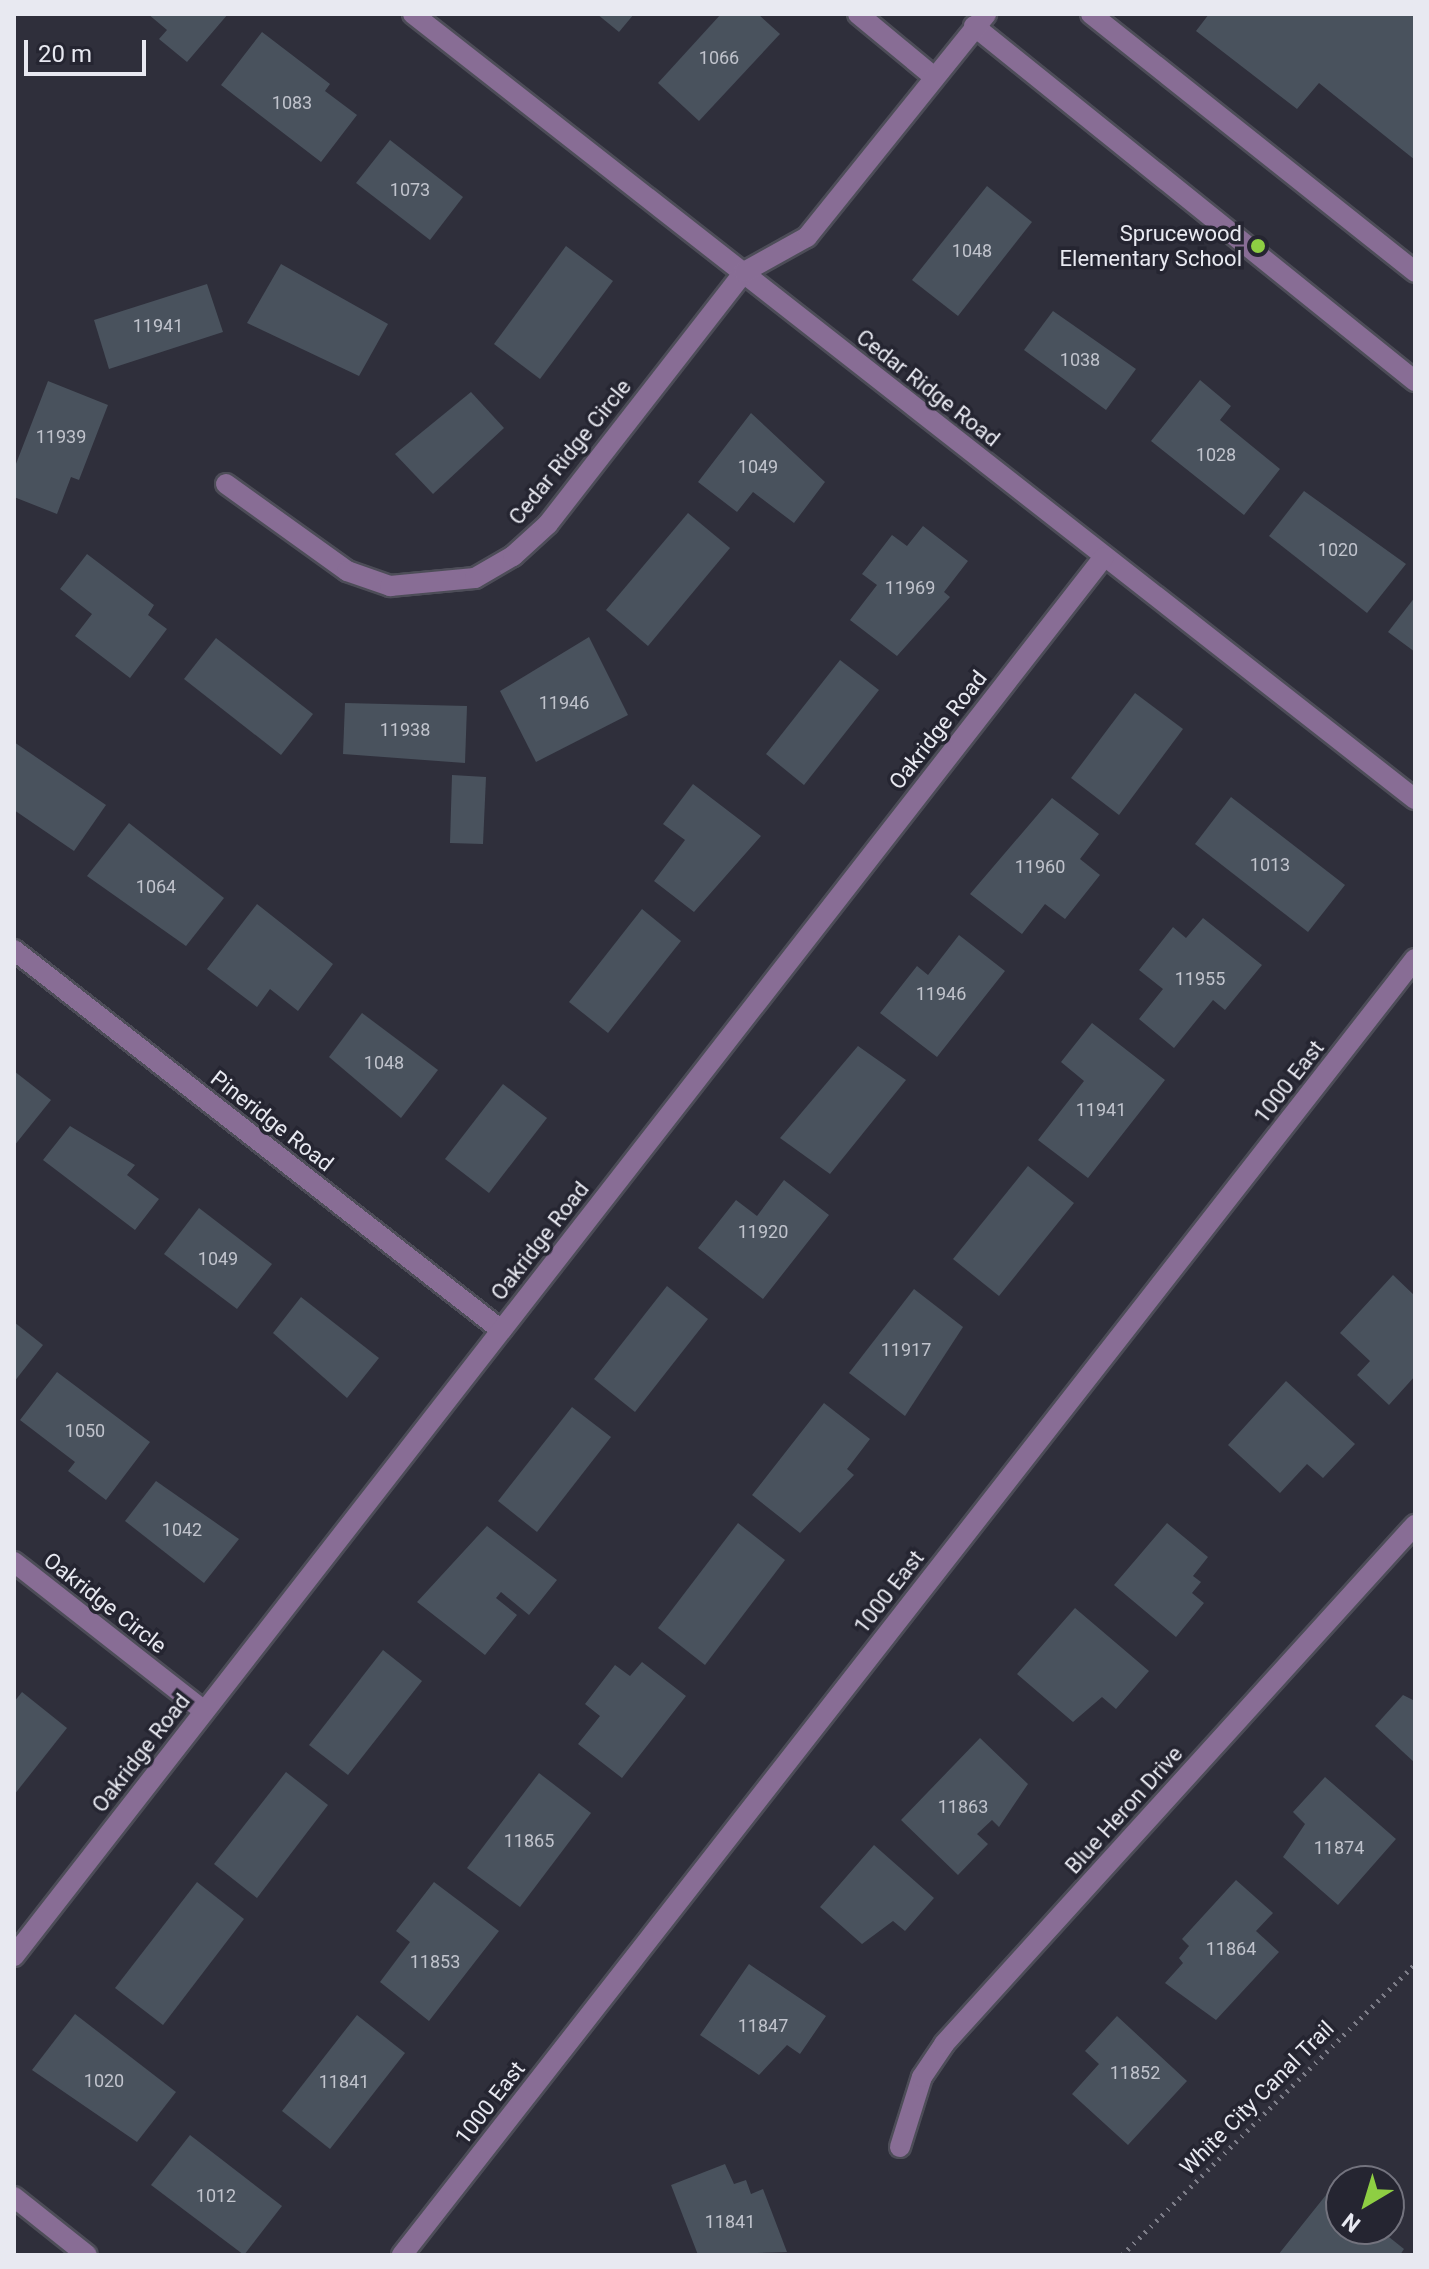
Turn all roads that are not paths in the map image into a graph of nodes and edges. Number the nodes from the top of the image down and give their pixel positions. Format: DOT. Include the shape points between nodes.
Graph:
graph roads {
  1 [pos="413,14"];
  2 [pos="858,14"];
  3 [pos="1091,14"];
  4 [pos="980,20"];
  5 [pos="933,76"];
  6 [pos="744,272"];
  7 [pos="1415,272"];
  8 [pos="1415,381"];
  9 [pos="226,484"];
  10 [pos="1104,557"];
  11 [pos="1415,799"];
  12 [pos="14,950"];
  13 [pos="1415,959"];
  14 [pos="501,1330"];
  15 [pos="1415,1525"];
  16 [pos="14,1562"];
  17 [pos="204,1711"];
  18 [pos="14,1956"];
  19 [pos="900,2147"];
  20 [pos="14,2197"];
  21 [pos="87,2255"];
  22 [pos="402,2255"];
  1 -- 6 [label="street, Cedar Ridge Road"];
  2 -- 5 [label="street"];
  3 -- 7 [label="street"];
  4 -- 5 [label="street"];
  4 -- 8 [label="street"];
  5 -- 6 [label="street" via="807,237"];
  6 -- 9 [label="street, Cedar Ridge Circle" via="548,524 475,578 390,586 347,571"];
  6 -- 10 [label="street, Cedar Ridge Road"];
  10 -- 11 [label="street, Cedar Ridge Road"];
  10 -- 14 [label="street, Oakridge Road"];
  12 -- 14 [label="street, Pineridge Road"];
  13 -- 22 [label="street, 1000 East"];
  14 -- 17 [label="street, Oakridge Road"];
  15 -- 19 [label="street, Blue Heron Drive" via="944,2044 922,2077"];
  16 -- 17 [label="street, Oakridge Circle"];
  17 -- 18 [label="street, Oakridge Road"];
  20 -- 21 [label="street"];
}
